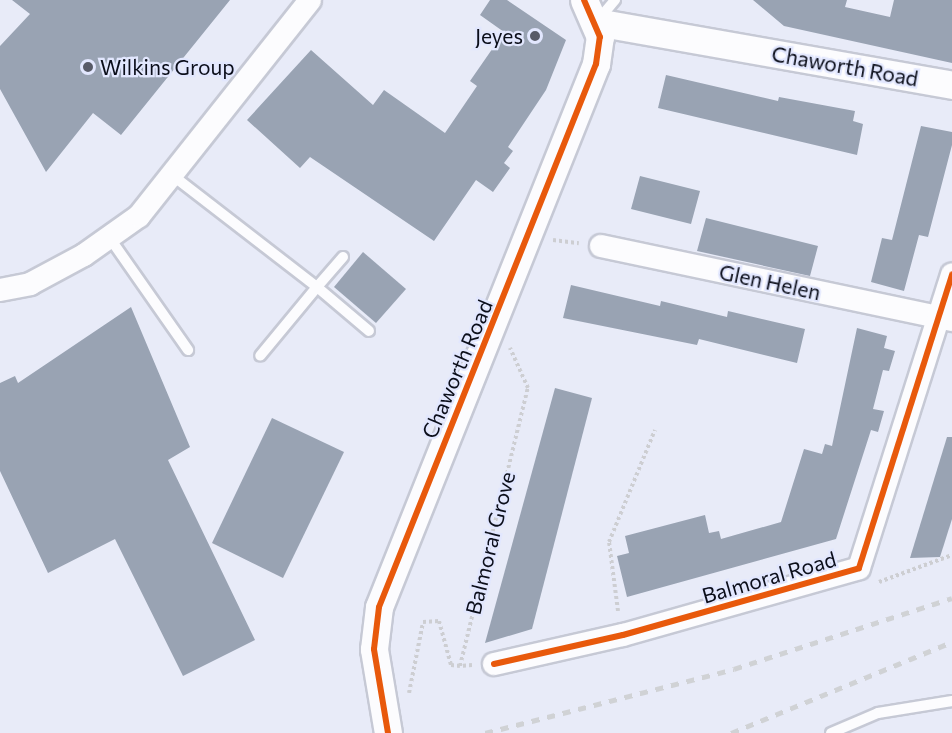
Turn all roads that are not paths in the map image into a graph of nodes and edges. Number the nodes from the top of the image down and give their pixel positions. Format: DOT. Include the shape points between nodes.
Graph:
graph roads {
  1 [pos="310,0"];
  2 [pos="615,0"];
  3 [pos="590,11"];
  4 [pos="952,85"];
  5 [pos="172,174"];
  6 [pos="109,237"];
  7 [pos="601,246"];
  8 [pos="343,257"];
  9 [pos="952,274"];
  10 [pos="317,287"];
  11 [pos="0,290"];
  12 [pos="946,319"];
  13 [pos="369,331"];
  14 [pos="188,350"];
  15 [pos="260,356"];
  16 [pos="494,664"];
  17 [pos="952,701"];
  18 [pos="388,733"];
  19 [pos="831,733"];
  1 -- 5 [label="street"];
  2 -- 3 [label="lane"];
  3 -- 4 [label="street, Chaworth Road"];
  3 -- 18 [label="street, Chaworth Road" via="596,64 386,582 375,630 378,678"];
  5 -- 6 [label="street" via="140,216"];
  5 -- 10 [label="lane"];
  6 -- 11 [label="street" via="30,284"];
  6 -- 14 [label="lane"];
  7 -- 12 [label="street, Glen Helen"];
  8 -- 10 [label="lane"];
  9 -- 12 [label="street, Balmoral Road"];
  10 -- 13 [label="lane"];
  10 -- 15 [label="lane"];
  12 -- 16 [label="street, Balmoral Road" via="859,568 623,635"];
  17 -- 19 [label="lane" via="878,713"];
}
